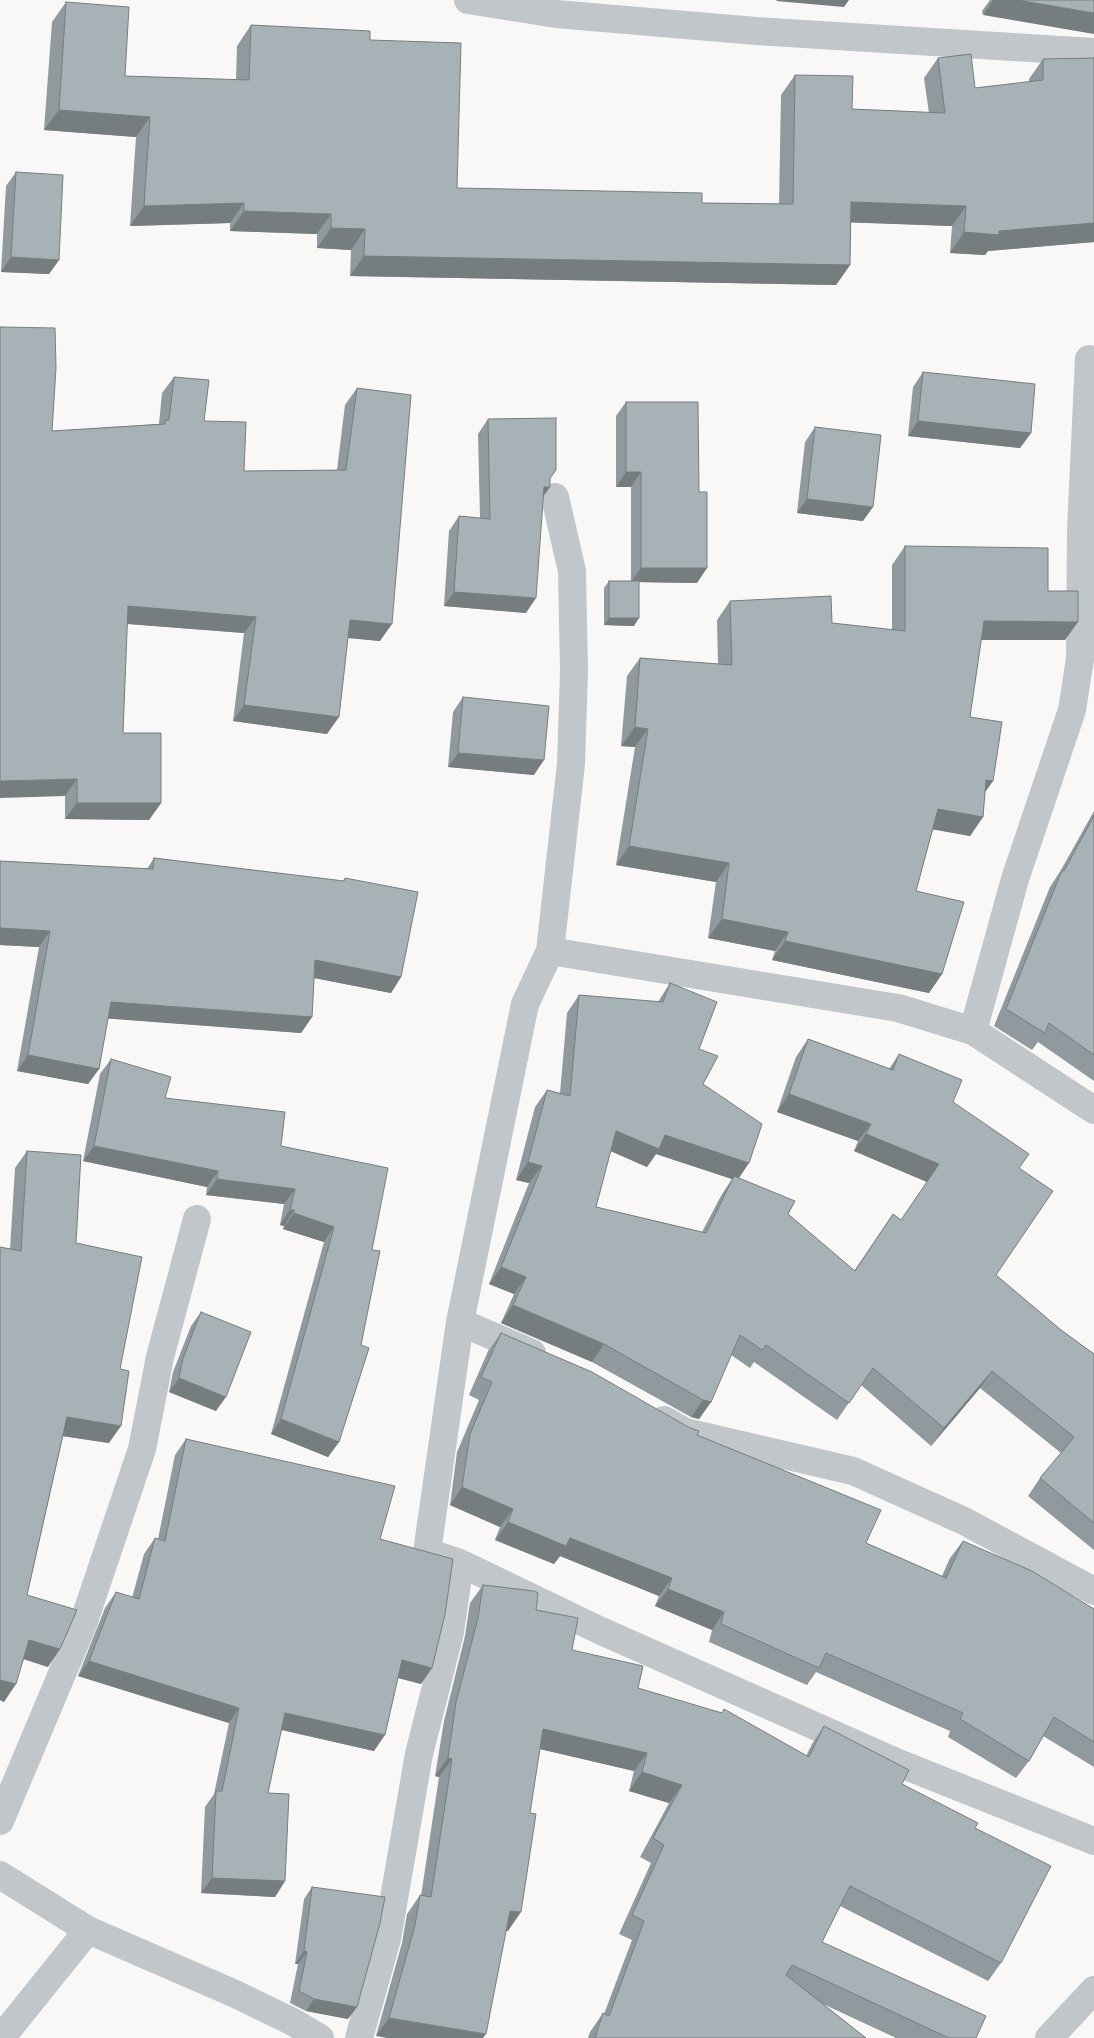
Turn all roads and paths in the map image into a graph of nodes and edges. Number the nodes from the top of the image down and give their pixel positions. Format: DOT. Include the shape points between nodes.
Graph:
graph roads {
  1 [pos="468,0"];
  2 [pos="1094,52"];
  3 [pos="1089,359"];
  4 [pos="555,497"];
  5 [pos="1083,713"];
  6 [pos="550,951"];
  7 [pos="973,1031"];
  8 [pos="1094,1110"];
  9 [pos="197,1219"];
  10 [pos="460,1322"];
  11 [pos="559,1365"];
  12 [pos="644,1409"];
  13 [pos="460,1563"];
  14 [pos="1094,1591"];
  15 [pos="0,1822"];
  16 [pos="1094,1840"];
  17 [pos="0,1875"];
  18 [pos="88,1930"];
  19 [pos="1094,1990"];
  20 [pos="1,2038"];
  21 [pos="320,2038"];
  22 [pos="359,2038"];
  23 [pos="1049,2038"];
  1 -- 2 [label="street" via="556,14 727,29"];
  3 -- 5 [label="street" via="1081,528"];
  4 -- 6 [label="street" via="572,570 574,671 572,764"];
  5 -- 7 [label="street" via="1015,879"];
  6 -- 7 [label="street" via="898,1008"];
  6 -- 10 [label="street" via="525,1004"];
  7 -- 8 [label="street"];
  9 -- 15 [label="street" via="160,1357 142,1449 83,1624"];
  10 -- 11 [label="street"];
  10 -- 13 [label="street" via="427,1552"];
  12 -- 14 [label="street" via="685,1432 854,1471 964,1521"];
  13 -- 16 [label="street" via="599,1630 896,1762"];
  13 -- 22 [label="street" via="450,1632 419,1754 387,1939"];
  17 -- 18 [label="street"];
  18 -- 20 [label="street"];
  18 -- 21 [label="street" via="233,1993"];
  19 -- 23 [label="street"];
}
